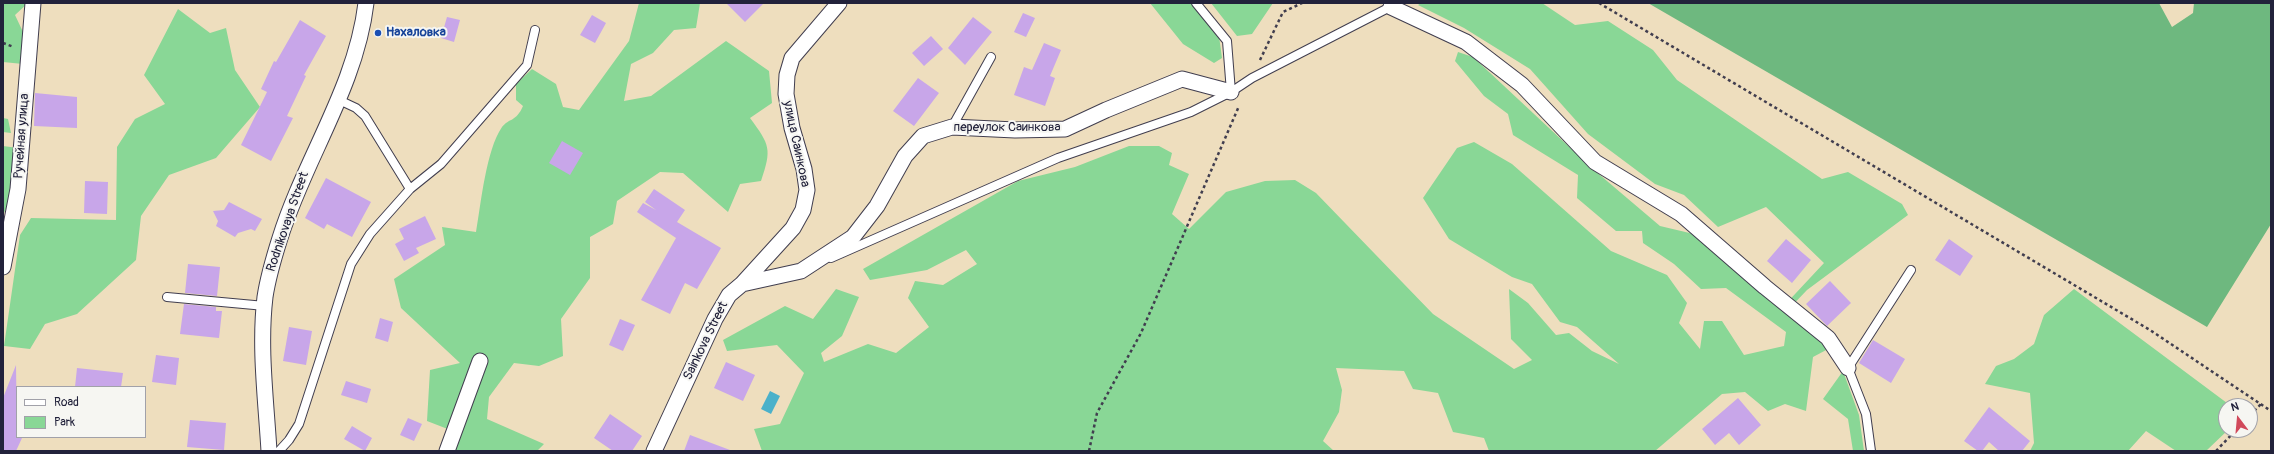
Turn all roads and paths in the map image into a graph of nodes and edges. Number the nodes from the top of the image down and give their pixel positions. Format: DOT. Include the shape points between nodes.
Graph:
graph roads {
  1 [pos="33,3"];
  2 [pos="366,3"];
  3 [pos="839,3"];
  4 [pos="1196,3"];
  5 [pos="1302,3"];
  6 [pos="1599,3"];
  7 [pos="1395,5"];
  8 [pos="535,30"];
  9 [pos="991,57"];
  10 [pos="1252,78"];
  11 [pos="1236,97"];
  12 [pos="339,100"];
  13 [pos="952,127"];
  14 [pos="410,189"];
  15 [pos="3,267"];
  16 [pos="1911,270"];
  17 [pos="801,271"];
  18 [pos="742,284"];
  19 [pos="167,297"];
  20 [pos="265,306"];
  21 [pos="480,361"];
  22 [pos="1848,368"];
  23 [pos="2261,404"];
  24 [pos="2258,407"];
  25 [pos="2271,411"];
  26 [pos="2228,438"];
  27 [pos="269,451"];
  28 [pos="279,451"];
  29 [pos="447,451"];
  30 [pos="654,451"];
  31 [pos="1088,451"];
  32 [pos="1871,451"];
  33 [pos="2216,451"];
  1 -- 15 [label="street, Ручейная улица" via="18,189"];
  2 -- 12 [label="street, Rodnikovaya Street" via="354,60"];
  3 -- 18 [label="street, Sainkova Street" via="792,58 787,75 786,94 807,190 803,210 793,228"];
  4 -- 11 [label="lane" via="1227,41"];
  5 -- 10 [label="path" via="1283,12"];
  6 -- 23 [label="path" via="2150,330"];
  7 -- 10 [label="lane"];
  7 -- 22 [label="street" via="1466,42 1522,85 1595,162 1681,214 1828,338"];
  8 -- 14 [label="lane" via="527,65 441,164"];
  9 -- 13 [label="lane"];
  10 -- 11 [label="lane"];
  11 -- 13 [label="street, переулок Саинкова" via="1182,79 1065,129"];
  11 -- 17 [label="lane" via="1058,158"];
  11 -- 31 [label="path" via="1141,333 1097,413"];
  12 -- 14 [label="lane" via="356,108 365,116"];
  12 -- 20 [label="street, Rodnikovaya Street" via="307,167 280,237 268,282"];
  13 -- 17 [label="street, переулок Саинкова" via="922,136 905,156 877,206 853,237"];
  14 -- 28 [label="lane" via="370,234 351,264 299,424"];
  16 -- 22 [label="lane"];
  17 -- 18 [label="street, переулок Саинкова"];
  18 -- 30 [label="street, Sainkova Street" via="729,295 714,319"];
  19 -- 20 [label="lane"];
  20 -- 27 [label="street, Rodnikovaya Street" via="264,345"];
  21 -- 29 [label="street"];
  22 -- 32 [label="lane" via="1866,414"];
  23 -- 24 [label="path"];
  23 -- 25 [label="path"];
  26 -- 33 [label="path"];
}
